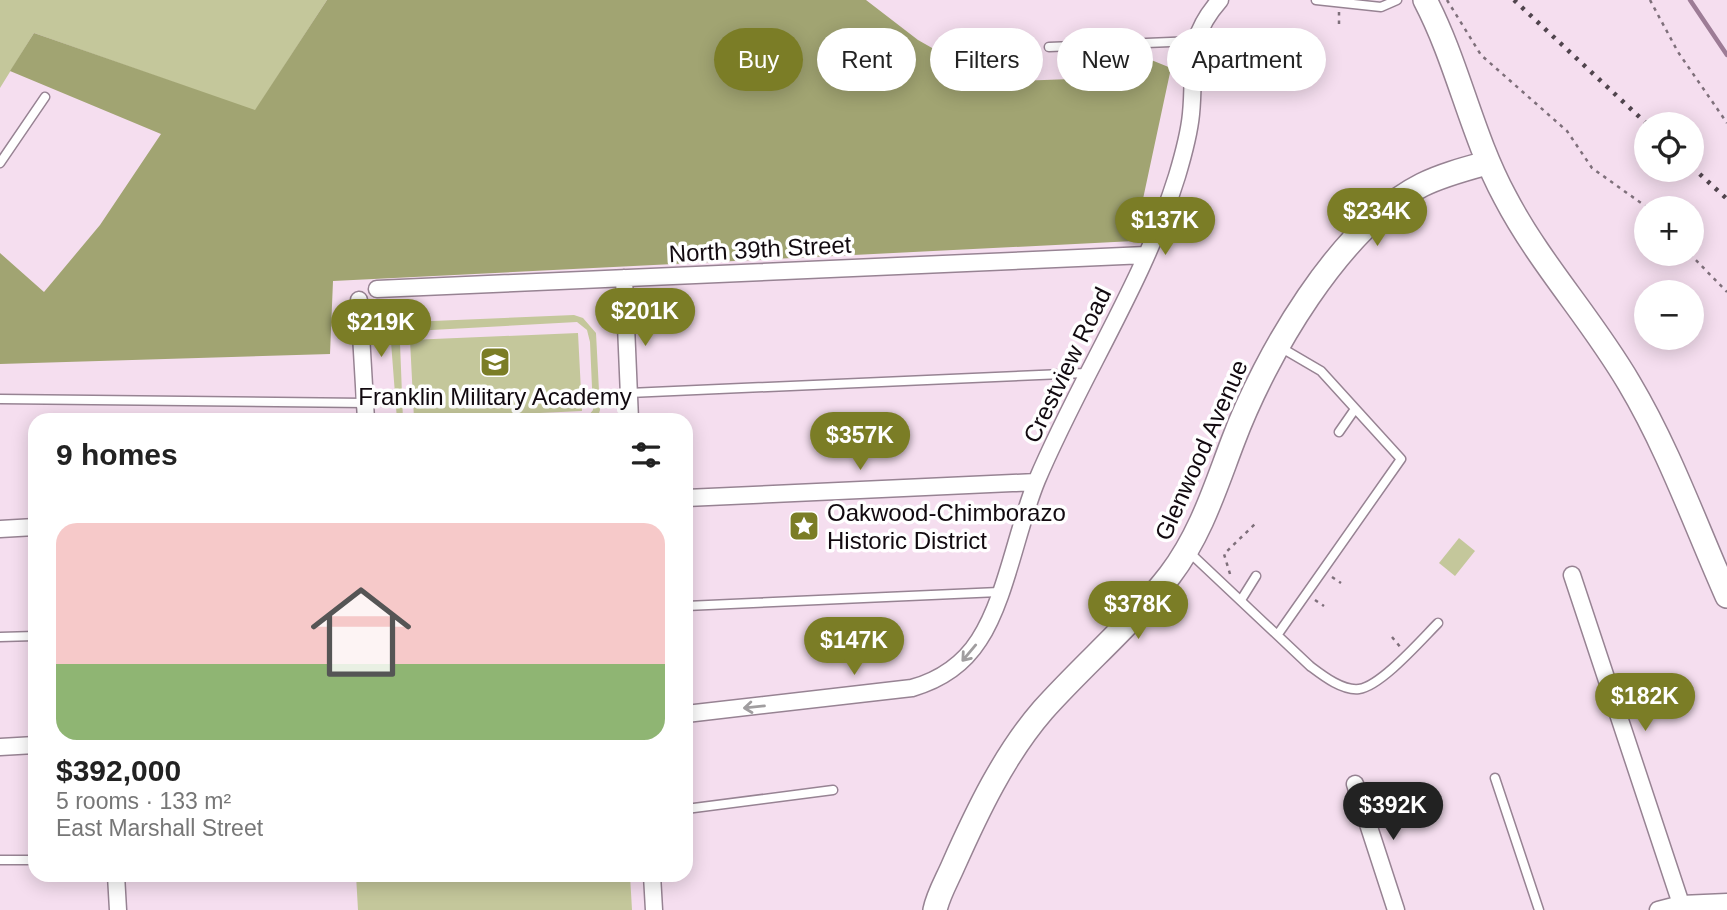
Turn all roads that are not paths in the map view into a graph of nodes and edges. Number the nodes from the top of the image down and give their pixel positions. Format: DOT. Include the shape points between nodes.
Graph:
graph roads {
  1 [pos="1220,0"];
  2 [pos="1316,0"];
  3 [pos="1397,0"];
  4 [pos="1425,0"];
  5 [pos="1339,1"];
  6 [pos="1200,28"];
  7 [pos="1167,42"];
  8 [pos="1049,47"];
  9 [pos="1192,91"];
  10 [pos="45,97"];
  11 [pos="0,163"];
  12 [pos="1487,163"];
  13 [pos="1146,255"];
  14 [pos="624,278"];
  15 [pos="377,289"];
  16 [pos="359,300"];
  17 [pos="1278,345"];
  18 [pos="1086,373"];
  19 [pos="629,393"];
  20 [pos="0,399"];
  21 [pos="365,403"];
  22 [pos="1355,409"];
  23 [pos="366,413"];
  24 [pos="630,413"];
  25 [pos="1339,432"];
  26 [pos="1036,482"];
  27 [pos="693,498"];
  28 [pos="28,527"];
  29 [pos="0,529"];
  30 [pos="1187,550"];
  31 [pos="1572,575"];
  32 [pos="1256,576"];
  33 [pos="999,593"];
  34 [pos="1727,596"];
  35 [pos="1241,600"];
  36 [pos="693,606"];
  37 [pos="1438,623"];
  38 [pos="1278,634"];
  39 [pos="28,636"];
  40 [pos="0,637"];
  41 [pos="693,713"];
  42 [pos="28,746"];
  43 [pos="0,747"];
  44 [pos="1496,778"];
  45 [pos="1355,784"];
  46 [pos="833,790"];
  47 [pos="693,808"];
  48 [pos="0,860"];
  49 [pos="28,860"];
  50 [pos="116,882"];
  51 [pos="652,882"];
  52 [pos="1727,902"];
  53 [pos="1682,907"];
  54 [pos="118,910"];
  55 [pos="654,910"];
  56 [pos="935,910"];
  57 [pos="1396,910"];
  58 [pos="1539,910"];
  59 [pos="1658,910"];
  1 -- 6 [label="street, Crestview Road"];
  2 -- 5 [label="lane"];
  3 -- 5 [label="lane" via="1381,6"];
  4 -- 12 [label="street"];
  7 -- 8 [label="lane"];
  9 -- 13 [label="street, Crestview Road" via="1183,156"];
  10 -- 11 [label="lane"];
  12 -- 17 [label="street, Glenwood Avenue" via="1422,185 1373,221 1317,285"];
  12 -- 34 [label="street" via="1532,246 1613,356 1648,417"];
  13 -- 14 [label="street, North 39th Street"];
  13 -- 18 [label="street, Crestview Road"];
  14 -- 15 [label="street, North 39th Street"];
  14 -- 19 [label="street"];
  16 -- 21 [label="street"];
  17 -- 22 [label="lane" via="1321,371"];
  17 -- 30 [label="street, Glenwood Avenue"];
  18 -- 19 [label="lane"];
  18 -- 26 [label="street, Crestview Road"];
  19 -- 24 [label="street"];
  20 -- 21 [label="lane"];
  21 -- 23 [label="street"];
  22 -- 25 [label="lane"];
  22 -- 38 [label="lane" via="1401,459"];
  26 -- 27 [label="street"];
  26 -- 33 [label="street, Crestview Road"];
  28 -- 29 [label="street"];
  30 -- 35 [label="lane"];
  30 -- 56 [label="street, Glenwood Avenue" via="1145,603 1041,713 987,795"];
  31 -- 53 [label="street"];
  32 -- 35 [label="lane"];
  33 -- 36 [label="lane"];
  33 -- 41 [label="street, Crestview Road, one-way" via="986,628 968,655 926,684"];
  35 -- 38 [label="lane"];
  37 -- 38 [label="lane" via="1373,685 1356,690 1328,679"];
  39 -- 40 [label="lane"];
  42 -- 43 [label="street"];
  44 -- 58 [label="lane"];
  45 -- 57 [label="street"];
  46 -- 47 [label="lane"];
  48 -- 49 [label="lane"];
  50 -- 54 [label="street"];
  51 -- 55 [label="street"];
  52 -- 53 [label="street"];
  53 -- 59 [label="street"];
}
